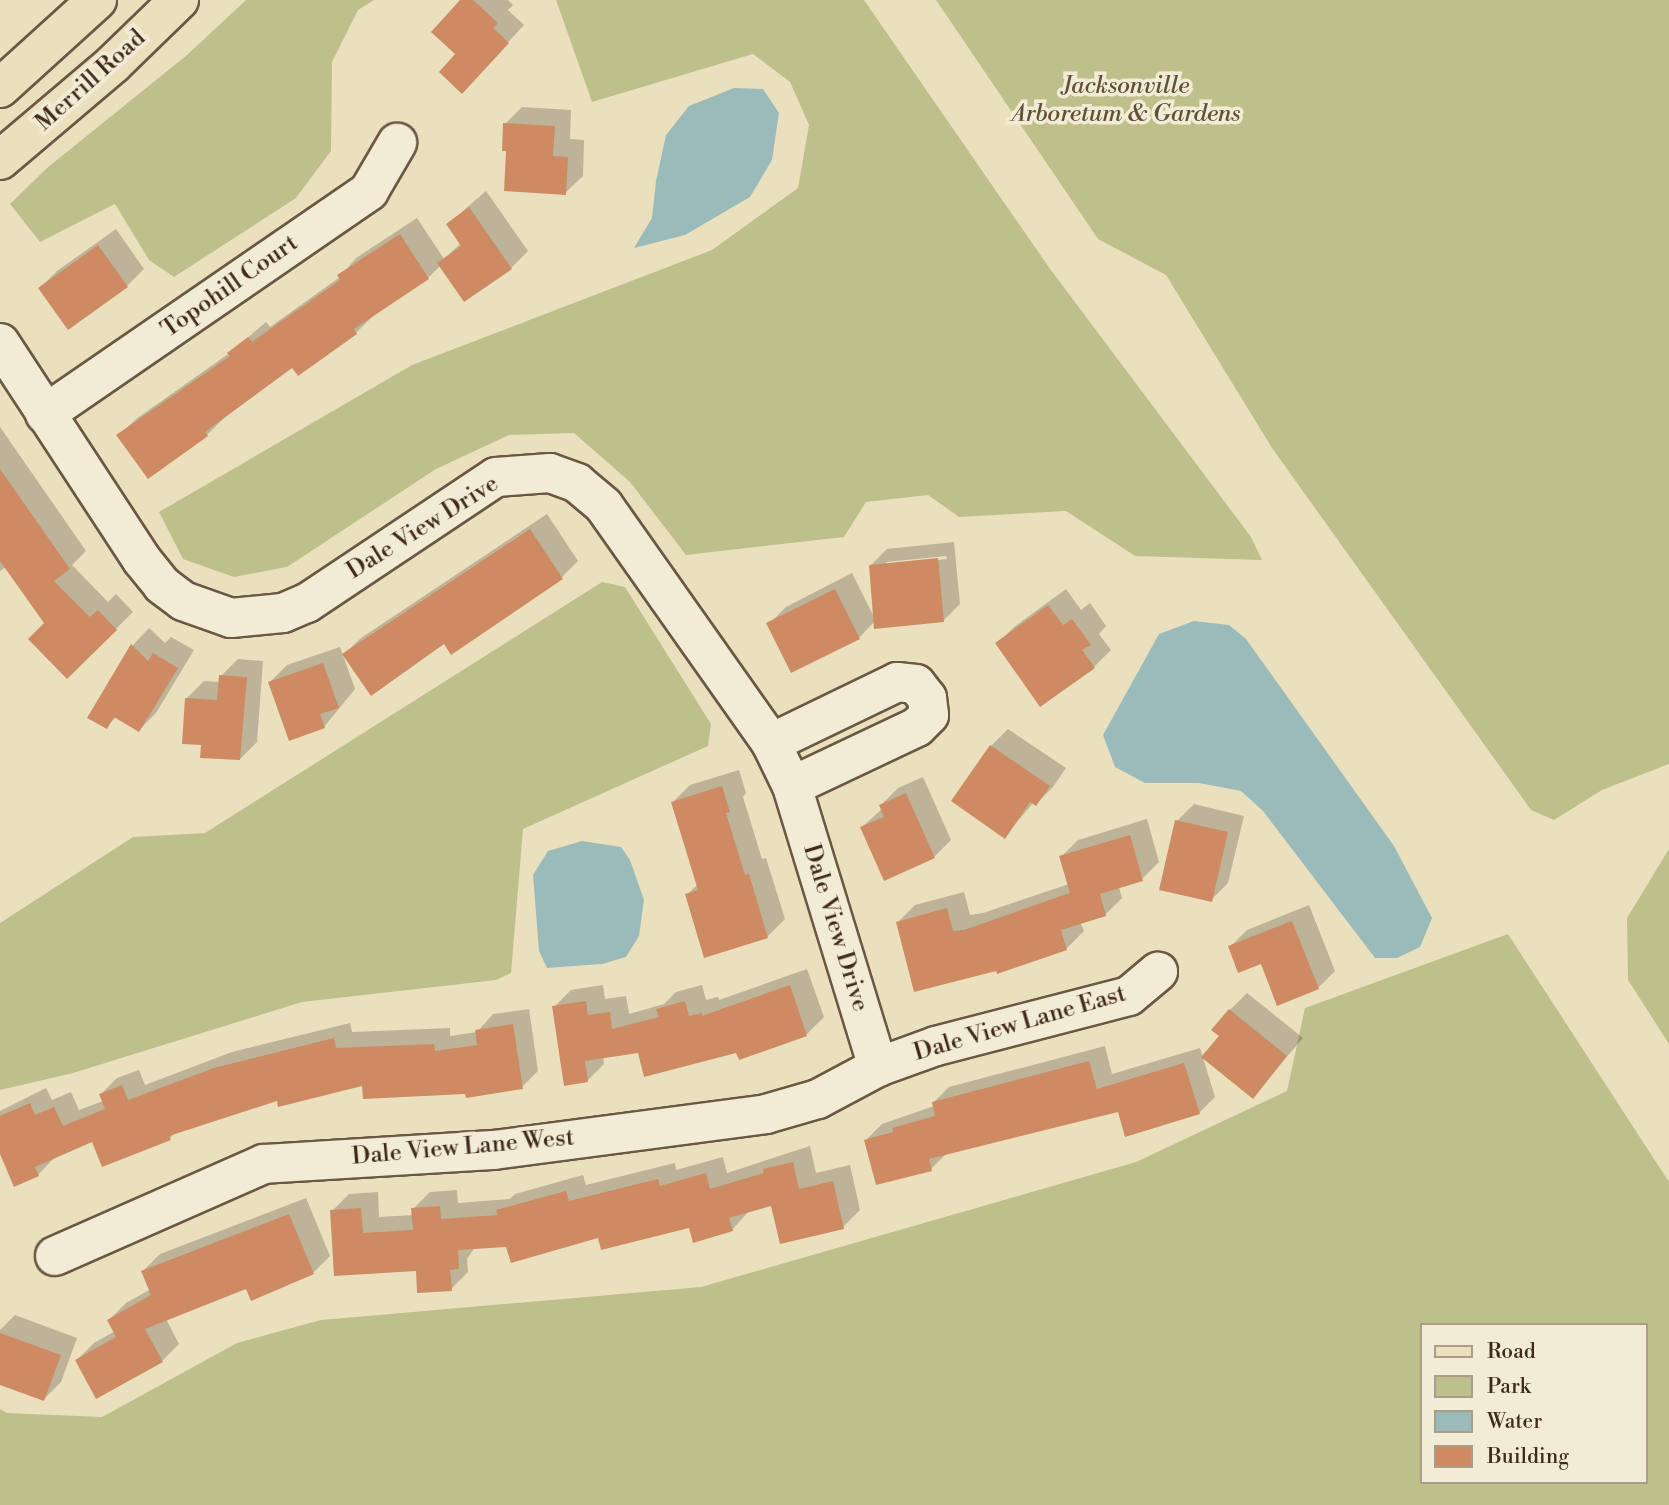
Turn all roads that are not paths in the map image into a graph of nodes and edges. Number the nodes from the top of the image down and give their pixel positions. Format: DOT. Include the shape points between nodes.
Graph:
graph roads {
  1 [pos="179,0"];
  2 [pos="84,4"];
  3 [pos="8,83"];
  4 [pos="397,143"];
  5 [pos="0,160"];
  6 [pos="0,343"];
  7 [pos="45,414"];
  8 [pos="771,743"];
  9 [pos="792,786"];
  10 [pos="1158,972"];
  11 [pos="878,1067"];
  12 [pos="55,1256"];
  1 -- 5 [label="main road, Merrill Road" via="104,72"];
  2 -- 3 [label="main road"];
  4 -- 7 [label="street, Topohill Court" via="369,191"];
  6 -- 7 [label="street, Dale View Drive"];
  7 -- 8 [label="street, Dale View Drive" via="162,585 183,601 230,618 284,614 307,603 496,477 550,474 577,483 604,506"];
  8 -- 9 [label="street, Dale View Drive"];
  8 -- 9 [label="street" via="897,682 916,684 926,698 929,715 917,727"];
  9 -- 11 [label="street, Dale View Drive"];
  10 -- 11 [label="street, Dale View Lane East" via="1129,996 936,1046"];
  11 -- 12 [label="street, Dale View Lane West" via="818,1099 766,1114 494,1150 264,1164"];
}
